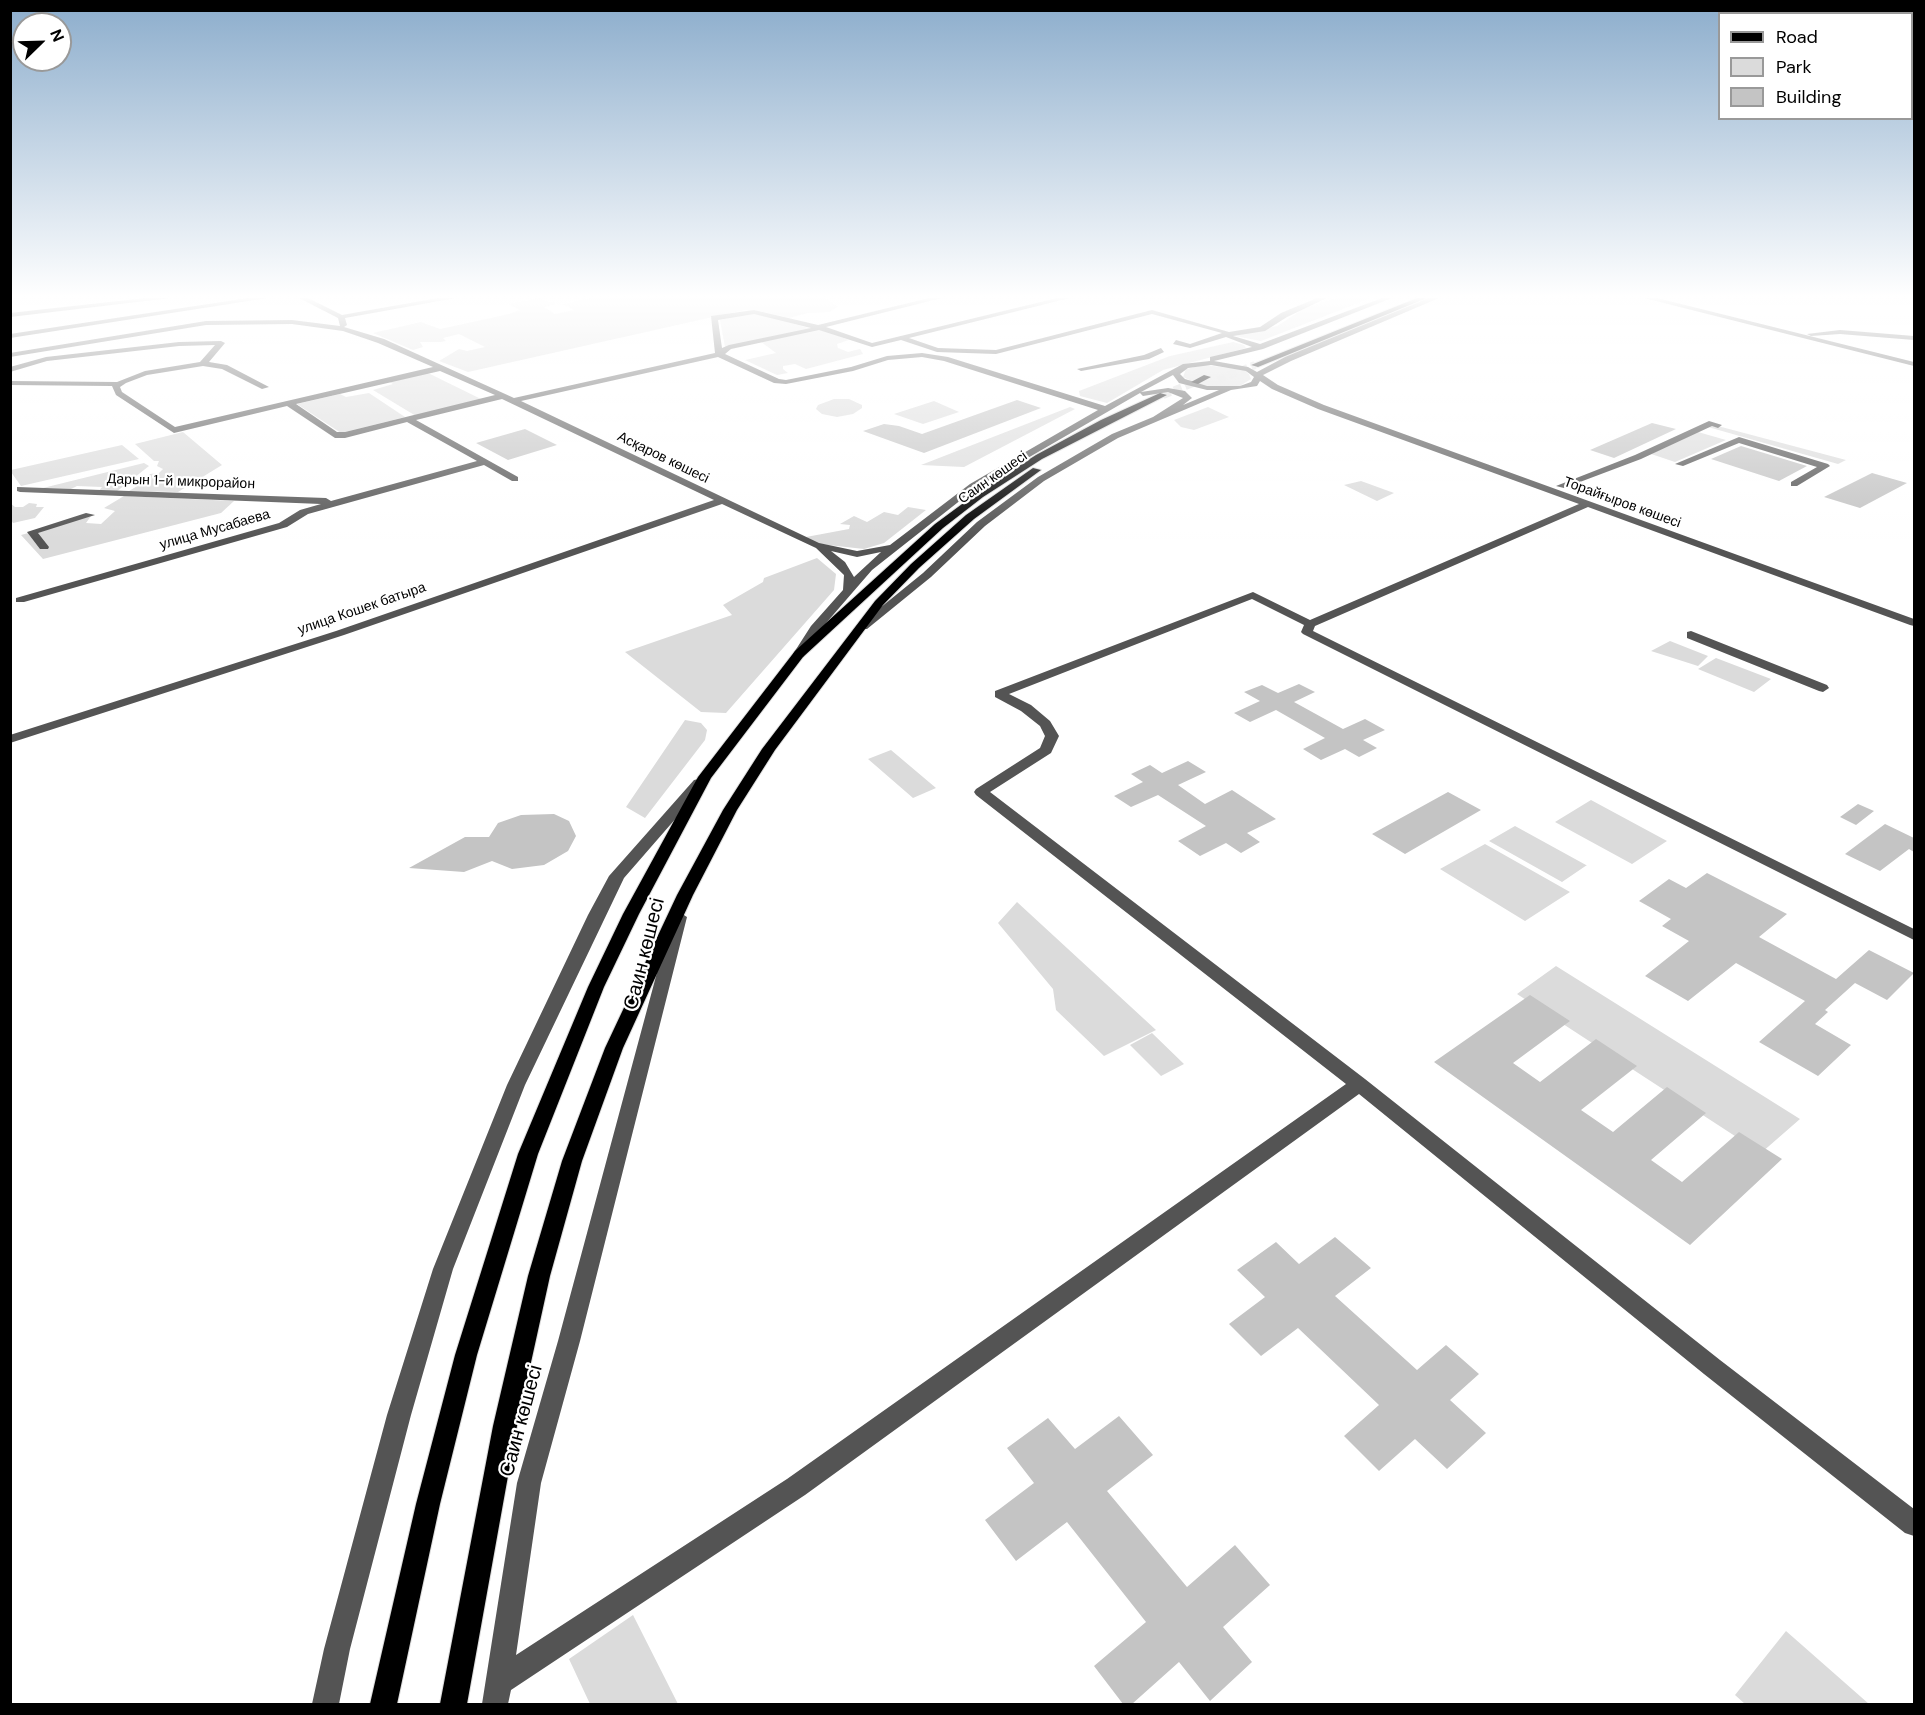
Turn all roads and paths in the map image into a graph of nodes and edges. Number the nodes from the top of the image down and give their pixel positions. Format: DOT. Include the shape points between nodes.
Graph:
graph roads {
  1 [pos="136,378"];
  2 [pos="247,378"];
  3 [pos="397,378"];
  4 [pos="463,378"];
  5 [pos="613,378"];
  6 [pos="771,378"];
  7 [pos="806,378"];
  8 [pos="1006,378"];
  9 [pos="1164,378"];
  10 [pos="1180,378"];
  11 [pos="1256,378"];
  12 [pos="1261,378"];
  13 [pos="1218,380"];
  14 [pos="1195,382"];
  15 [pos="10,383"];
  16 [pos="118,384"];
  17 [pos="266,387"];
  18 [pos="1229,389"];
  19 [pos="1162,395"];
  20 [pos="502,396"];
  21 [pos="1174,398"];
  22 [pos="512,401"];
  23 [pos="288,403"];
  24 [pos="1321,407"];
  25 [pos="1105,409"];
  26 [pos="1157,418"];
  27 [pos="410,420"];
  28 [pos="1718,425"];
  29 [pos="485,462"];
  30 [pos="1680,464"];
  31 [pos="515,479"];
  32 [pos="1794,484"];
  33 [pos="1561,486"];
  34 [pos="20,489"];
  35 [pos="340,501"];
  36 [pos="721,501"];
  37 [pos="1585,505"];
  38 [pos="90,515"];
  39 [pos="816,545"];
  40 [pos="894,546"];
  41 [pos="44,547"];
  42 [pos="848,592"];
  43 [pos="20,600"];
  44 [pos="1914,623"];
  45 [pos="1310,624"];
  46 [pos="863,627"];
  47 [pos="1691,635"];
  48 [pos="799,654"];
  49 [pos="1823,688"];
  50 [pos="10,739"];
  51 [pos="705,777"];
  52 [pos="685,894"];
  53 [pos="1914,935"];
  54 [pos="1359,1084"];
  55 [pos="1914,1524"];
  56 [pos="496,1694"];
  57 [pos="325,1704"];
  58 [pos="383,1704"];
  59 [pos="453,1704"];
  1 -- 16 [label="street"];
  2 -- 17 [label="street"];
  3 -- 23 [label="street"];
  4 -- 20 [label="street, Асқаров көшесі"];
  5 -- 22 [label="street"];
  6 -- 7 [label="street" via="786,382"];
  8 -- 25 [label="street"];
  9 -- 25 [label="street"];
  10 -- 18 [label="street" via="1189,384"];
  11 -- 18 [label="street" via="1250,386"];
  12 -- 24 [label="street"];
  13 -- 14 [label="main road"];
  15 -- 16 [label="street"];
  16 -- 23 [label="street" via="119,393 174,430"];
  18 -- 24 [label="street" via="1274,394"];
  18 -- 26 [label="street"];
  19 -- 48 [label="main road, Саин көшесі" via="1039,457 994,486 939,526"];
  20 -- 22 [label="street, Асқаров көшесі"];
  20 -- 27 [label="street"];
  21 -- 46 [label="main road, Саин көшесі" via="1071,449 994,499 901,579"];
  22 -- 36 [label="street, Асқаров көшесі"];
  23 -- 27 [label="street" via="335,435"];
  24 -- 37 [label="street, Торайғыров көшесі"];
  25 -- 26 [label="street" via="1152,390 1176,391 1188,398"];
  25 -- 40 [label="street" via="973,486"];
  26 -- 46 [label="street" via="1086,452 1021,493"];
  27 -- 29 [label="street"];
  28 -- 33 [label="street" via="1712,423"];
  29 -- 31 [label="street"];
  29 -- 35 [label="street, улица Мусабаева"];
  30 -- 32 [label="street" via="1738,440 1825,466"];
  34 -- 35 [label="street, Дарын 1-й микрорайон"];
  35 -- 43 [label="street, улица Мусабаева" via="304,512 283,525"];
  36 -- 39 [label="street, Асқаров көшесі"];
  36 -- 50 [label="street, улица Кошек батыра" via="340,633"];
  37 -- 44 [label="street, Торайғыров көшесі"];
  37 -- 45 [label="street"];
  38 -- 41 [label="street" via="32,532"];
  39 -- 40 [label="street" via="857,554"];
  39 -- 42 [label="street" via="849,575"];
  40 -- 42 [label="street"];
  42 -- 48 [label="street" via="815,628"];
  45 -- 53 [label="street" via="1307,632"];
  45 -- 54 [label="street" via="1253,595 999,694 1033,713 1052,736 1046,750 981,792"];
  46 -- 52 [label="main road, Саин көшесі" via="834,659 769,749 730,810"];
  47 -- 49 [label="street"];
  48 -- 51 [label="main road, Саин көшесі"];
  51 -- 57 [label="street, Саин көшесі" via="617,876 516,1085 443,1269 399,1415"];
  51 -- 58 [label="main road, Саин көшесі" via="596,987 528,1154 466,1355"];
  52 -- 56 [label="street, Саин көшесі" via="529,1483"];
  52 -- 59 [label="main road, Саин көшесі" via="614,1048 572,1161 543,1264 506,1426"];
  54 -- 55 [label="street"];
  54 -- 56 [label="street" via="796,1487"];
}
